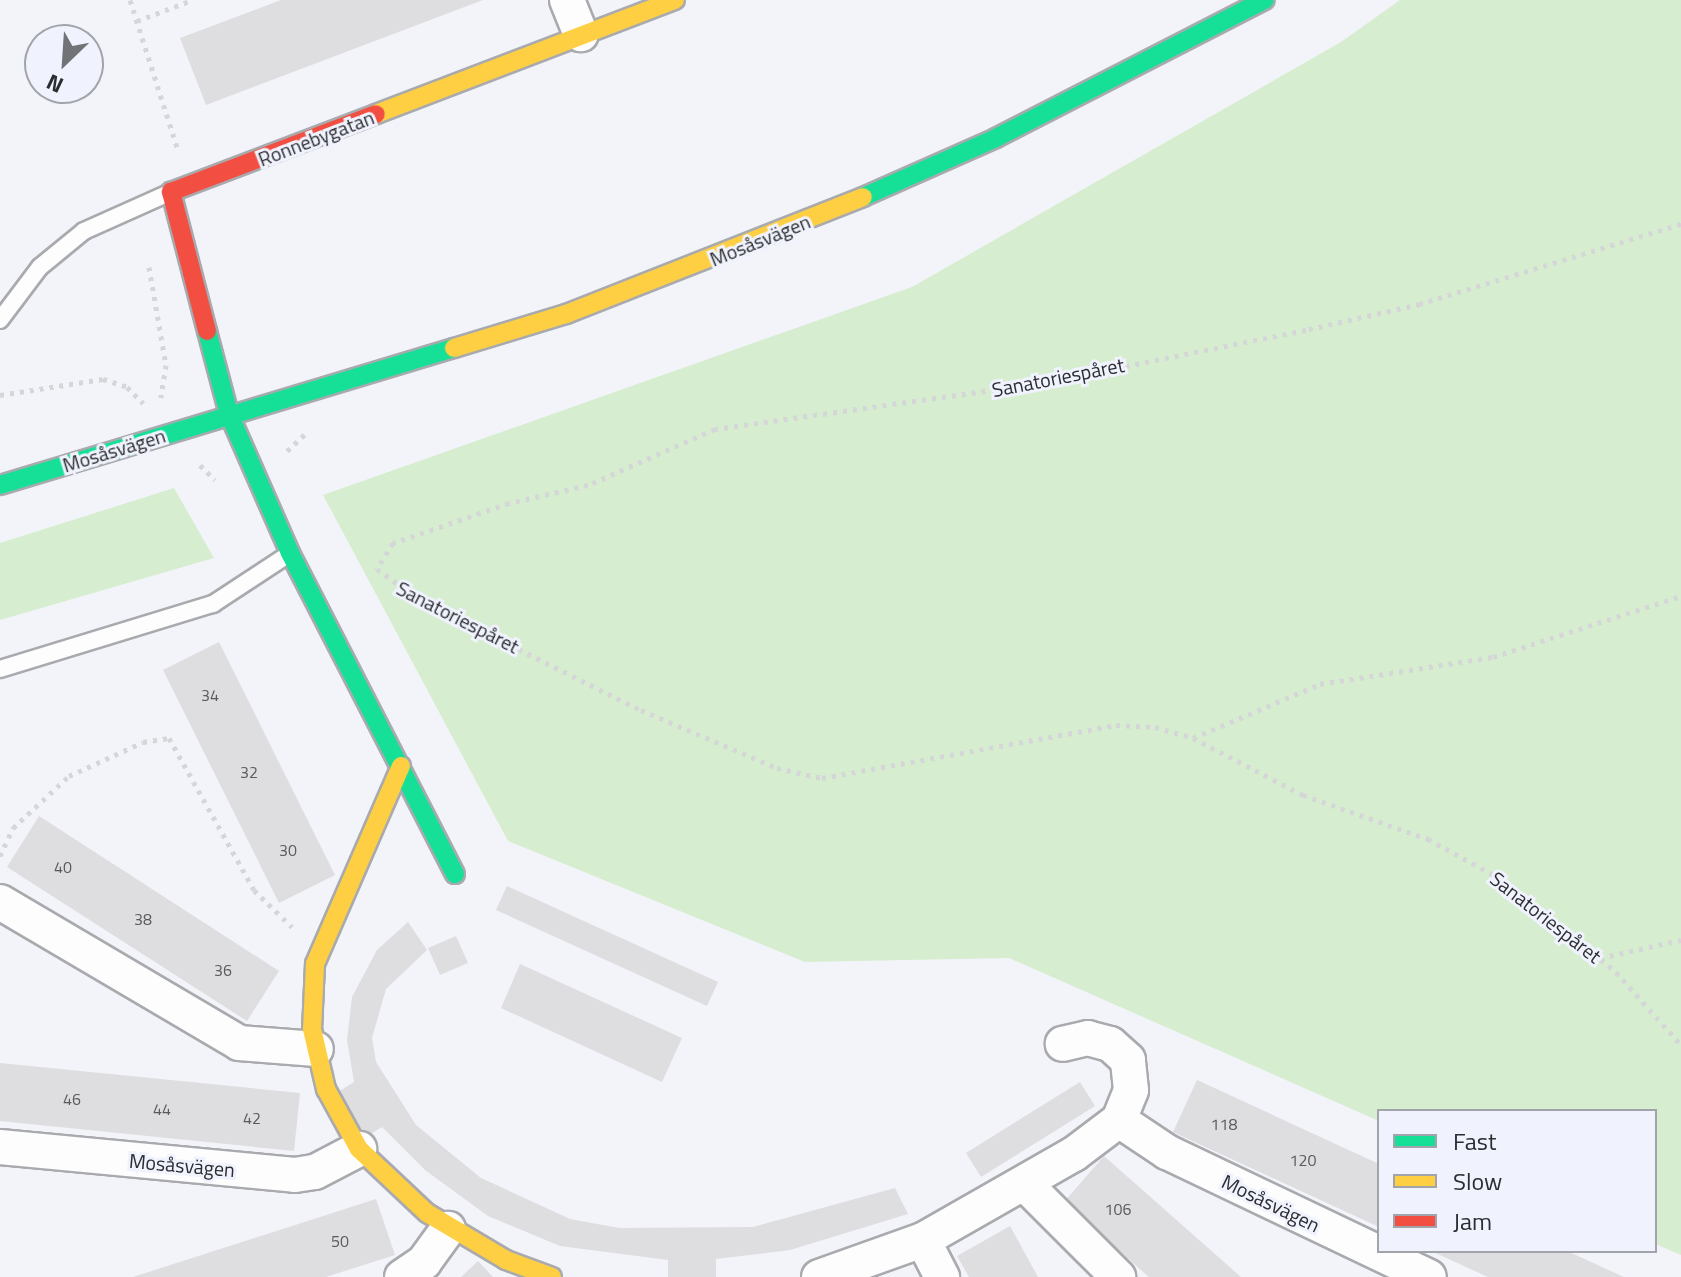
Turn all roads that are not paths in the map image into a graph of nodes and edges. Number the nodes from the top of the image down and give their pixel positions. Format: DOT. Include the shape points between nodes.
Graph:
graph roads {
  1 [pos="567,0"];
  2 [pos="675,0"];
  3 [pos="1265,0"];
  4 [pos="581,34"];
  5 [pos="171,192"];
  6 [pos="0,320"];
  7 [pos="229,414"];
  8 [pos="0,485"];
  9 [pos="290,553"];
  10 [pos="0,669"];
  11 [pos="401,766"];
  12 [pos="455,874"];
  13 [pos="0,902"];
  14 [pos="1063,1044"];
  15 [pos="316,1049"];
  16 [pos="1119,1120"];
  17 [pos="0,1147"];
  18 [pos="359,1149"];
  19 [pos="1025,1184"];
  20 [pos="448,1229"];
  21 [pos="923,1240"];
  22 [pos="1377,1252"];
  23 [pos="1379,1253"];
  24 [pos="402,1277"];
  25 [pos="552,1277"];
  26 [pos="821,1277"];
  27 [pos="942,1277"];
  28 [pos="1118,1277"];
  29 [pos="1429,1277"];
  1 -- 4 [label="street"];
  2 -- 4 [label="street, Ronnebygatan"];
  3 -- 7 [label="street, Mosåsvägen" via="996,138 775,236 566,314"];
  4 -- 5 [label="street, Ronnebygatan"];
  5 -- 6 [label="lane" via="84,231 40,267"];
  5 -- 7 [label="street"];
  7 -- 8 [label="street, Mosåsvägen"];
  7 -- 9 [label="street"];
  9 -- 10 [label="lane" via="213,604"];
  9 -- 11 [label="street"];
  11 -- 12 [label="street"];
  11 -- 15 [label="street" via="320,954 312,987"];
  13 -- 15 [label="street" via="239,1043"];
  14 -- 16 [label="street" via="1088,1038 1110,1044 1128,1060 1131,1090"];
  15 -- 18 [label="street" via="334,1110"];
  16 -- 19 [label="street"];
  16 -- 22 [label="street, Mosåsvägen" via="1167,1152"];
  17 -- 18 [label="street, Mosåsvägen" via="295,1175 315,1172"];
  18 -- 20 [label="street"];
  19 -- 21 [label="street"];
  19 -- 28 [label="street"];
  20 -- 24 [label="street" via="424,1262"];
  20 -- 25 [label="street"];
  21 -- 26 [label="street"];
  21 -- 27 [label="street"];
  23 -- 29 [label="street, Mosåsvägen"];
}
